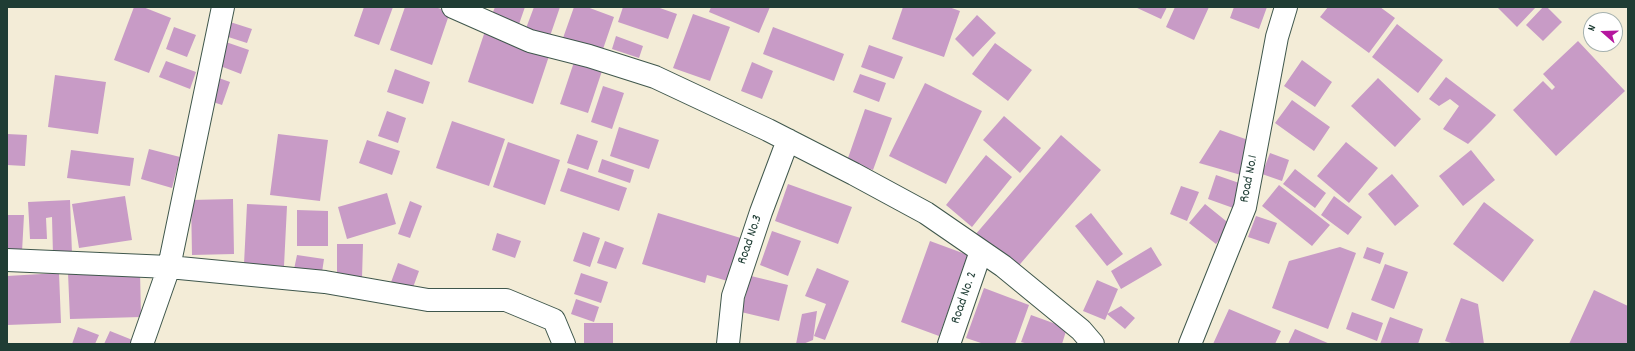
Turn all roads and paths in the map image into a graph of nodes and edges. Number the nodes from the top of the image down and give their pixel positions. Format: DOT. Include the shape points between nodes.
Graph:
graph roads {
  1 [pos="223,7"];
  2 [pos="453,7"];
  3 [pos="1286,7"];
  4 [pos="788,140"];
  5 [pos="981,251"];
  6 [pos="7,260"];
  7 [pos="169,267"];
  8 [pos="142,344"];
  9 [pos="564,344"];
  10 [pos="728,344"];
  11 [pos="949,344"];
  12 [pos="1093,344"];
  13 [pos="1190,344"];
  1 -- 7 [label="street"];
  2 -- 4 [label="street" via="530,41 655,77"];
  3 -- 13 [label="street, Road No.1" via="1277,37 1244,207"];
  4 -- 5 [label="street" via="926,213"];
  4 -- 10 [label="street, Road No.3" via="733,296"];
  5 -- 11 [label="street, Road No. 2"];
  5 -- 12 [label="street" via="1081,330"];
  6 -- 7 [label="street"];
  7 -- 8 [label="street"];
  7 -- 9 [label="street" via="325,282 428,300 506,300 554,320"];
}
